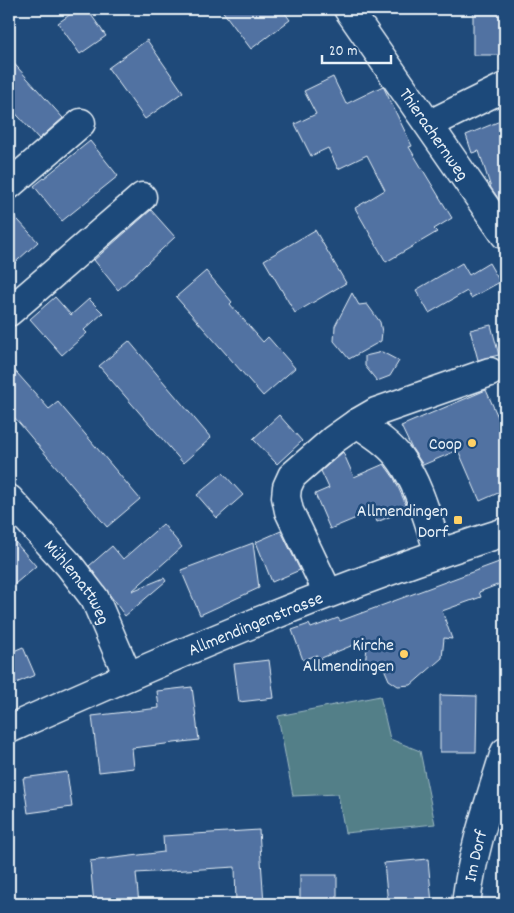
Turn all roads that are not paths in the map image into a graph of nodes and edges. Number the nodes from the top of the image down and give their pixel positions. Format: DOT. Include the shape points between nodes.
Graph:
graph roads {
  1 [pos="348,9"];
  2 [pos="505,87"];
  3 [pos="81,123"];
  4 [pos="430,124"];
  5 [pos="9,185"];
  6 [pos="142,197"];
  7 [pos="505,235"];
  8 [pos="9,312"];
  9 [pos="490,372"];
  10 [pos="357,423"];
  11 [pos="9,499"];
  12 [pos="505,532"];
  13 [pos="439,552"];
  14 [pos="328,593"];
  15 [pos="128,676"];
  16 [pos="9,729"];
  17 [pos="505,752"];
  18 [pos="466,904"];
  1 -- 4 [label="street, Thierachernweg"];
  2 -- 4 [label="street"];
  3 -- 5 [label="street"];
  4 -- 7 [label="street, Thierachernweg"];
  6 -- 8 [label="street"];
  9 -- 10 [label="street" via="376,412"];
  10 -- 13 [label="street" via="384,442 401,460 411,477"];
  10 -- 14 [label="street" via="292,476 287,487 289,511"];
  11 -- 15 [label="street, Mühlemattweg" via="95,599"];
  12 -- 13 [label="street, Allmendingenstrasse"];
  13 -- 14 [label="street, Allmendingenstrasse"];
  14 -- 15 [label="street, Allmendingenstrasse"];
  15 -- 16 [label="street, Allmendingenstrasse"];
  17 -- 18 [label="street, Im Dorf" via="476,845"];
}
